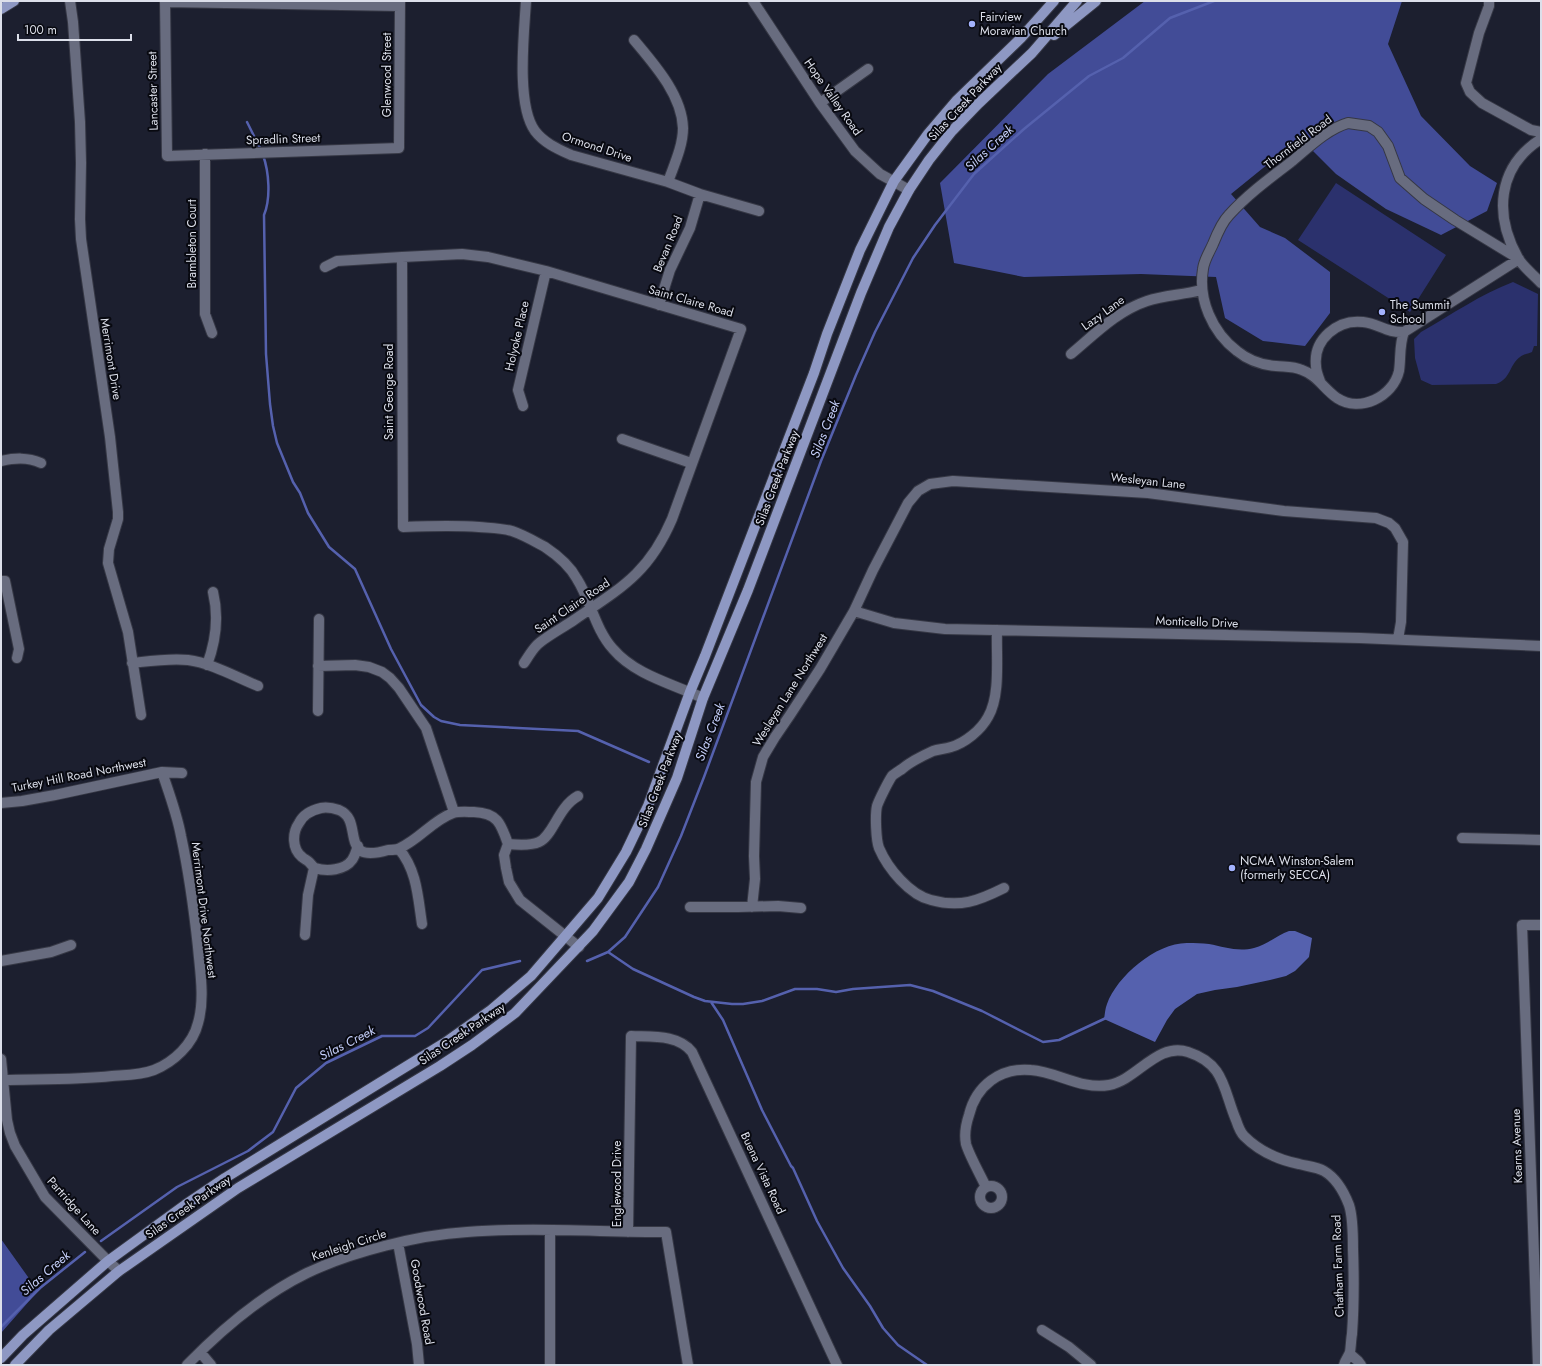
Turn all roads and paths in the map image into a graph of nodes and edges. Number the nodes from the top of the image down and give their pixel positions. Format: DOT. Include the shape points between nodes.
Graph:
graph roads {
  1 [pos="14,1"];
  2 [pos="70,1"];
  3 [pos="165,1"];
  4 [pos="526,1"];
  5 [pos="752,1"];
  6 [pos="1054,1"];
  7 [pos="1077,1"];
  8 [pos="1096,1"];
  9 [pos="275,2"];
  10 [pos="400,4"];
  11 [pos="1489,4"];
  12 [pos="1,9"];
  13 [pos="634,40"];
  14 [pos="1032,52"];
  15 [pos="868,69"];
  16 [pos="820,103"];
  17 [pos="1541,132"];
  18 [pos="1541,139"];
  19 [pos="399,148"];
  20 [pos="205,154"];
  21 [pos="167,156"];
  22 [pos="894,181"];
  23 [pos="668,182"];
  24 [pos="909,190"];
  25 [pos="700,194"];
  26 [pos="759,211"];
  27 [pos="402,257"];
  28 [pos="1519,259"];
  29 [pos="325,266"];
  30 [pos="546,271"];
  31 [pos="1541,283"];
  32 [pos="1201,290"];
  33 [pos="659,305"];
  34 [pos="1404,332"];
  35 [pos="212,333"];
  36 [pos="1071,354"];
  37 [pos="1320,380"];
  38 [pos="522,406"];
  39 [pos="622,439"];
  40 [pos="1,461"];
  41 [pos="41,463"];
  42 [pos="692,463"];
  43 [pos="1,581"];
  44 [pos="213,592"];
  45 [pos="591,609"];
  46 [pos="854,611"];
  47 [pos="319,619"];
  48 [pos="997,630"];
  49 [pos="1398,639"];
  50 [pos="1541,646"];
  51 [pos="17,658"];
  52 [pos="132,663"];
  53 [pos="524,663"];
  54 [pos="207,665"];
  55 [pos="318,666"];
  56 [pos="258,686"];
  57 [pos="690,692"];
  58 [pos="703,698"];
  59 [pos="318,711"];
  60 [pos="141,715"];
  61 [pos="162,772"];
  62 [pos="182,773"];
  63 [pos="578,796"];
  64 [pos="1,803"];
  65 [pos="454,812"];
  66 [pos="1462,838"];
  67 [pos="1541,840"];
  68 [pos="508,844"];
  69 [pos="358,846"];
  70 [pos="399,848"];
  71 [pos="314,868"];
  72 [pos="1004,888"];
  73 [pos="690,907"];
  74 [pos="752,907"];
  75 [pos="801,908"];
  76 [pos="422,924"];
  77 [pos="1541,925"];
  78 [pos="306,935"];
  79 [pos="566,936"];
  80 [pos="71,945"];
  81 [pos="579,947"];
  82 [pos="1,962"];
  83 [pos="631,1036"];
  84 [pos="1,1058"];
  85 [pos="2,1080"];
  86 [pos="1536,1175"];
  87 [pos="986,1187"];
  88 [pos="550,1231"];
  89 [pos="628,1232"];
  90 [pos="398,1243"];
  91 [pos="108,1262"];
  92 [pos="119,1271"];
  93 [pos="1042,1330"];
  94 [pos="200,1352"];
  95 [pos="1350,1354"];
  96 [pos="1,1358"];
  97 [pos="14,1365"];
  98 [pos="187,1365"];
  99 [pos="211,1365"];
  100 [pos="419,1365"];
  101 [pos="550,1365"];
  102 [pos="688,1365"];
  103 [pos="837,1365"];
  104 [pos="1091,1365"];
  105 [pos="1344,1365"];
  106 [pos="1361,1365"];
  107 [pos="1538,1365"];
  1 -- 12 [label="main road"];
  2 -- 52 [label="street, Merrimont Drive" via="82,163 81,239 110,437 118,512 108,563 128,632"];
  3 -- 9 [label="street"];
  3 -- 21 [label="street, Lancaster Street"];
  4 -- 23 [label="street, Ormond Drive" via="524,90 529,118 536,133 549,144 571,155"];
  5 -- 16 [label="street, Hope Valley Road"];
  6 -- 22 [label="main road, Silas Creek Parkway" via="957,100 928,134"];
  7 -- 14 [label="main road, Silas Creek Parkway"];
  8 -- 14 [label="main road"];
  9 -- 10 [label="street"];
  10 -- 19 [label="street, Glenwood Street"];
  11 -- 17 [label="street" via="1466,83 1470,92 1482,103 1531,130"];
  13 -- 23 [label="street" via="656,66 671,90 682,118 682,139"];
  14 -- 24 [label="main road, Silas Creek Parkway" via="952,131"];
  15 -- 16 [label="street"];
  16 -- 22 [label="street, Hope Valley Road" via="854,151 880,174"];
  18 -- 28 [label="street" via="1520,158 1509,174 1503,194 1502,210 1505,223"];
  19 -- 20 [label="street, Spradlin Street"];
  20 -- 21 [label="street, Spradlin Street"];
  20 -- 35 [label="street, Brambleton Court" via="205,314"];
  22 -- 24 [label="street, Hope Valley Road"];
  22 -- 57 [label="main road, Silas Creek Parkway" via="860,250"];
  23 -- 25 [label="street, Ormond Drive"];
  24 -- 58 [label="main road, Silas Creek Parkway" via="889,227 860,293 748,590"];
  25 -- 26 [label="street, Ormond Drive"];
  25 -- 33 [label="street, Bevan Road" via="690,228 670,270"];
  27 -- 29 [label="street, Saint Claire Road" via="338,261"];
  27 -- 30 [label="street, Saint Claire Road" via="462,254 488,257"];
  27 -- 45 [label="street, Saint George Road" via="403,527 497,528 520,534 550,551 570,569 582,586"];
  28 -- 31 [label="street"];
  28 -- 32 [label="street, Thornfield Road" via="1424,199 1400,178 1385,140 1378,132 1365,125 1348,123 1327,134 1229,215 1203,267"];
  28 -- 34 [label="street"];
  30 -- 33 [label="street, Saint Claire Road"];
  30 -- 38 [label="street, Holyoke Place" via="518,390"];
  32 -- 36 [label="street, Lazy Lane" via="1169,295 1133,306"];
  32 -- 37 [label="street, Thornfield Road" via="1211,320 1222,337 1237,352 1258,362 1302,370"];
  33 -- 42 [label="street, Saint Claire Road" via="741,329"];
  34 -- 37 [label="street" via="1389,332 1375,325 1356,322 1340,325 1323,338 1318,350 1316,365"];
  34 -- 37 [label="street, Thornfield Road" via="1396,379 1379,397 1363,404 1347,403 1331,393"];
  39 -- 42 [label="street"];
  40 -- 41 [label="street" via="20,458"];
  42 -- 45 [label="street, Saint Claire Road" via="672,519 655,552 632,579"];
  43 -- 51 [label="street" via="5,581 19,649"];
  44 -- 54 [label="street" via="217,622"];
  45 -- 53 [label="street, Saint Claire Road" via="537,645"];
  45 -- 57 [label="street" via="612,649 627,662 645,673"];
  46 -- 48 [label="street, Monticello Drive" via="901,624 945,629"];
  46 -- 49 [label="street, Wesleyan Lane" via="908,504 918,491 930,484 953,481 1148,493 1284,511 1376,518 1395,528 1403,542 1401,622"];
  46 -- 74 [label="street, Wesleyan Lane Northwest" via="763,758 756,782 755,879"];
  47 -- 55 [label="street"];
  48 -- 49 [label="street, Monticello Drive"];
  48 -- 72 [label="street" via="995,697 988,717 974,733 953,747 934,751 911,762 892,776 877,806 876,821 879,848 894,872 911,891 929,900 946,904 971,902"];
  49 -- 50 [label="street, Monticello Drive"];
  52 -- 54 [label="street" via="188,660"];
  52 -- 60 [label="street, Merrimont Drive"];
  54 -- 56 [label="street"];
  55 -- 59 [label="street"];
  55 -- 65 [label="street" via="369,667 390,678 426,728"];
  57 -- 58 [label="street"];
  57 -- 79 [label="main road, Silas Creek Parkway" via="648,806 626,852 598,898"];
  58 -- 81 [label="main road, Silas Creek Parkway" via="676,778 646,849 629,882"];
  61 -- 62 [label="street"];
  61 -- 64 [label="street, Turkey Hill Road Northwest" via="55,795"];
  61 -- 85 [label="street, Merrimont Drive Northwest" via="181,835 194,913 201,992 195,1033 172,1059 144,1073 97,1078"];
  63 -- 68 [label="street" via="564,806 542,841 532,844"];
  65 -- 68 [label="street" via="481,812 494,817 502,828"];
  65 -- 70 [label="street"];
  66 -- 67 [label="street"];
  68 -- 79 [label="street" via="504,855 514,891 525,904"];
  69 -- 70 [label="street" via="368,853"];
  69 -- 71 [label="street" via="353,859 345,866 327,870"];
  69 -- 71 [label="street" via="345,814 329,808 306,814 297,825 294,842 300,855"];
  70 -- 76 [label="street" via="406,856 414,876"];
  71 -- 78 [label="street" via="308,895"];
  73 -- 74 [label="street"];
  74 -- 75 [label="street"];
  77 -- 86 [label="street, Kearns Avenue" via="1522,925"];
  79 -- 81 [label="street"];
  79 -- 91 [label="main road, Silas Creek Parkway" via="531,976 491,1010 446,1042 225,1178"];
  80 -- 82 [label="street" via="51,952"];
  81 -- 92 [label="main road, Silas Creek Parkway" via="515,1013 472,1045 238,1188"];
  83 -- 89 [label="street, Englewood Drive"];
  83 -- 103 [label="street, Buena Vista Road" via="672,1039 685,1045 692,1052"];
  84 -- 85 [label="street, Partridge Lane"];
  85 -- 91 [label="street, Partridge Lane" via="10,1134 39,1188"];
  86 -- 107 [label="street, Kearns Avenue"];
  87 -- 95 [label="street, Chatham Farm Road" via="966,1144 965,1127 971,1104 980,1089 995,1078 1012,1071 1030,1069 1094,1087 1125,1080 1150,1061 1168,1052 1185,1051 1201,1057 1219,1073 1243,1136 1260,1149 1283,1161 1323,1170 1338,1182 1350,1207 1353,1236 1354,1314"];
  88 -- 89 [label="street, Kenleigh Circle"];
  88 -- 90 [label="street, Kenleigh Circle" via="467,1232"];
  88 -- 101 [label="street"];
  89 -- 102 [label="street, Englewood Drive" via="666,1232"];
  90 -- 94 [label="street, Kenleigh Circle" via="329,1264 292,1281 235,1321"];
  90 -- 100 [label="street, Goodwood Road"];
  91 -- 92 [label="street, Partridge Lane"];
  91 -- 96 [label="main road, Silas Creek Parkway"];
  92 -- 97 [label="main road, Silas Creek Parkway" via="49,1330"];
  93 -- 104 [label="street"];
  94 -- 98 [label="street, Kenleigh Circle"];
  94 -- 99 [label="street"];
  95 -- 105 [label="street, Chatham Farm Road"];
  95 -- 106 [label="street"];
}
